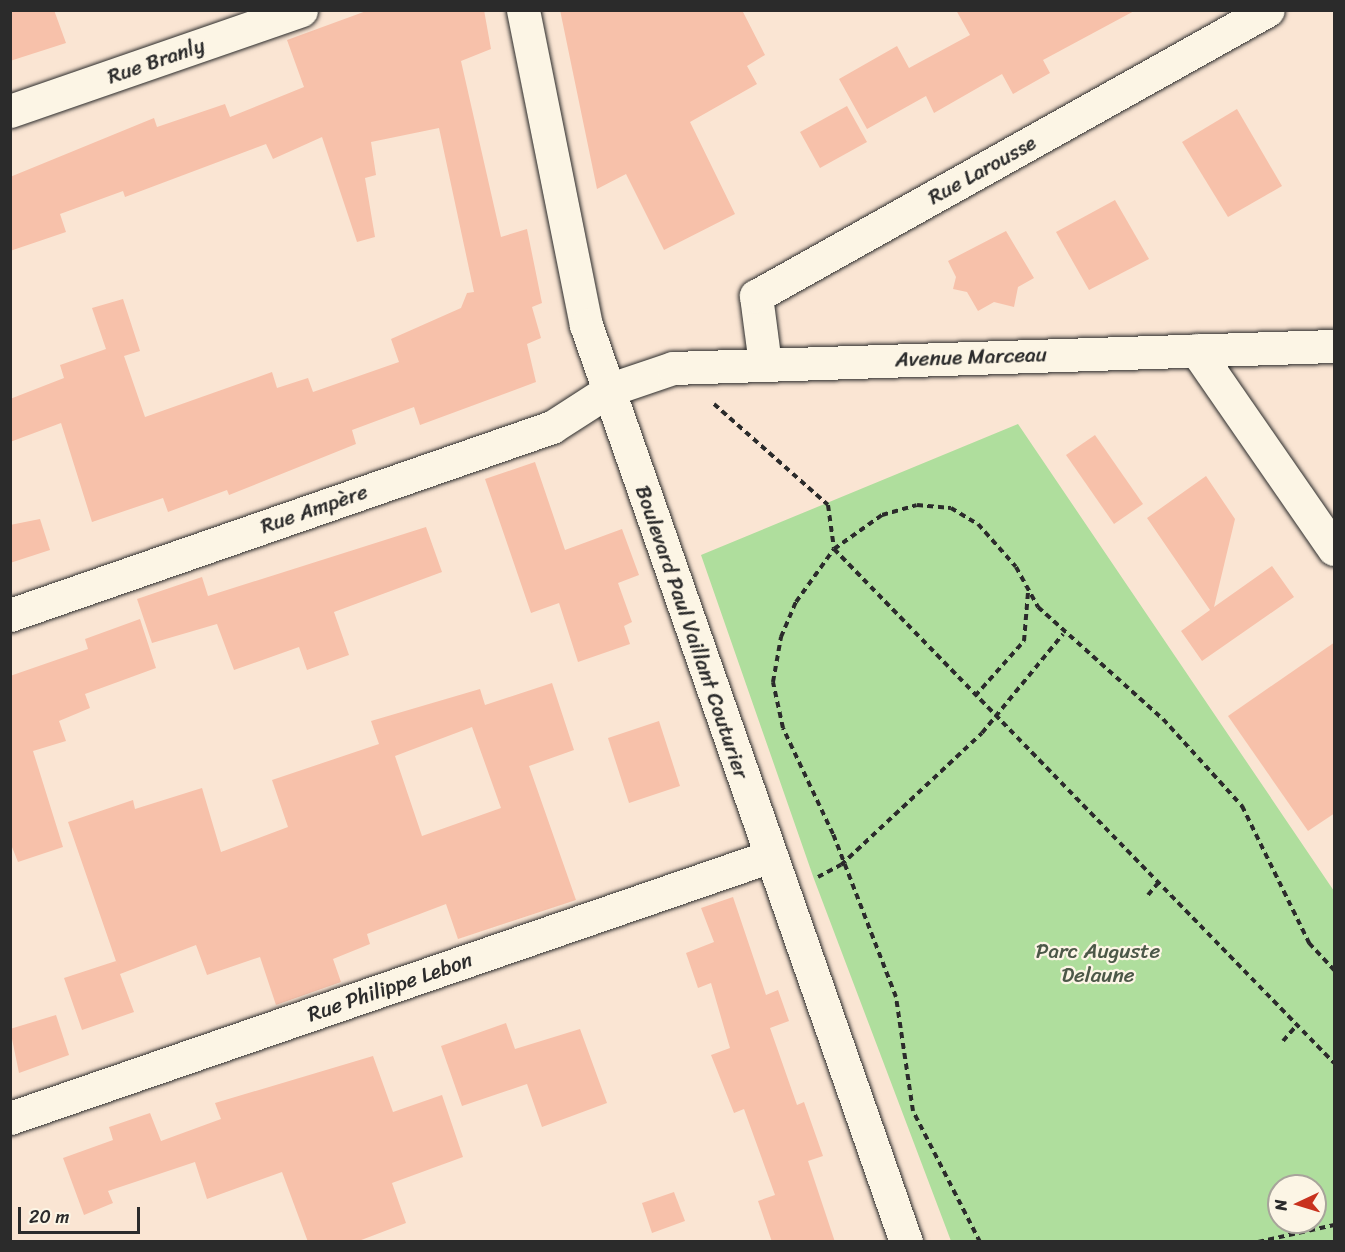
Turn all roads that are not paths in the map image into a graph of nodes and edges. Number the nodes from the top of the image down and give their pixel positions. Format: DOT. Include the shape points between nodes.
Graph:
graph roads {
  1 [pos="301,10"];
  2 [pos="522,10"];
  3 [pos="1268,10"];
  4 [pos="10,111"];
  5 [pos="1335,346"];
  6 [pos="1196,350"];
  7 [pos="765,364"];
  8 [pos="610,389"];
  9 [pos="1335,549"];
  10 [pos="10,615"];
  11 [pos="771,856"];
  12 [pos="10,1118"];
  13 [pos="906,1242"];
  1 -- 4 [label="street, Rue Branly"];
  2 -- 8 [label="street, Boulevard Paul Vaillant Couturier" via="586,325"];
  3 -- 7 [label="street, Rue Larousse" via="756,296"];
  5 -- 6 [label="street, Avenue Marceau"];
  6 -- 7 [label="street, Avenue Marceau"];
  6 -- 9 [label="street"];
  7 -- 8 [label="street, Avenue Marceau" via="673,368"];
  8 -- 10 [label="street, Rue Ampère" via="552,427"];
  8 -- 11 [label="street, Boulevard Paul Vaillant Couturier"];
  11 -- 12 [label="street, Rue Philippe Lebon"];
  11 -- 13 [label="street, Boulevard Paul Vaillant Couturier"];
}
